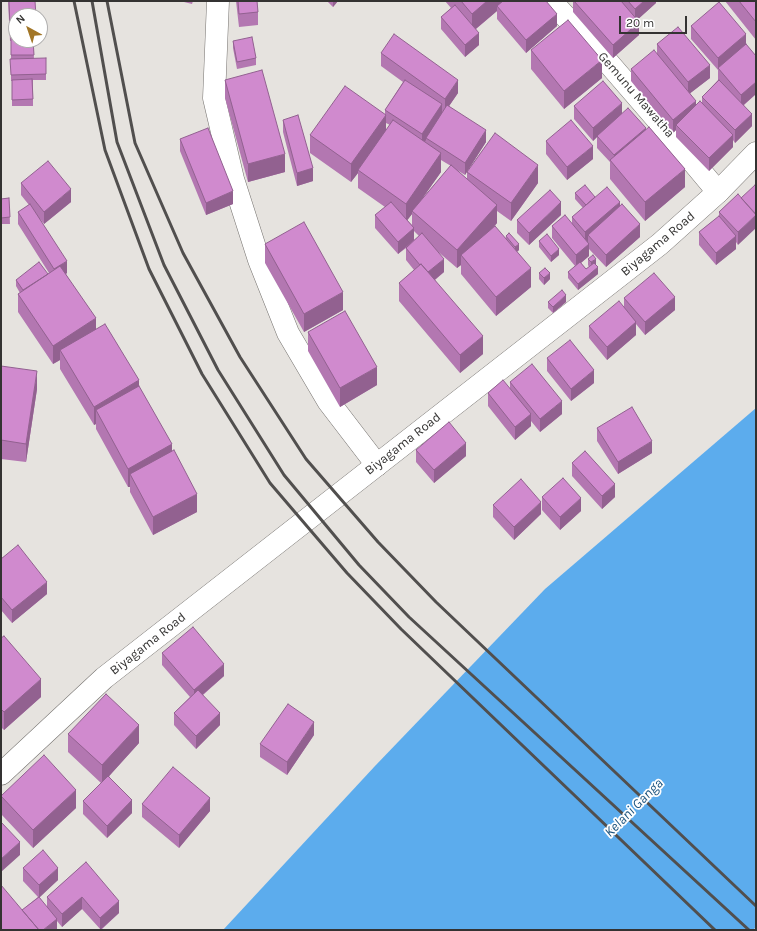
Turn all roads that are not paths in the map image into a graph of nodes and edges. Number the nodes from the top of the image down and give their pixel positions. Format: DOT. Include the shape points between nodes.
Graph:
graph roads {
  1 [pos="218,1"];
  2 [pos="551,1"];
  3 [pos="756,152"];
  4 [pos="718,192"];
  5 [pos="377,465"];
  6 [pos="46,731"];
  7 [pos="1,762"];
  8 [pos="1,774"];
  1 -- 5 [label="main road" via="214,98 233,179 259,260 288,333 328,401"];
  2 -- 4 [label="main road, Gemunu Mawatha"];
  3 -- 4 [label="main road, Biyagama Road"];
  4 -- 5 [label="main road, Biyagama Road" via="660,244"];
  5 -- 6 [label="main road, Biyagama Road" via="104,678"];
  6 -- 7 [label="main road, Biyagama Road"];
  6 -- 8 [label="main road, Biyagama Road"];
}
